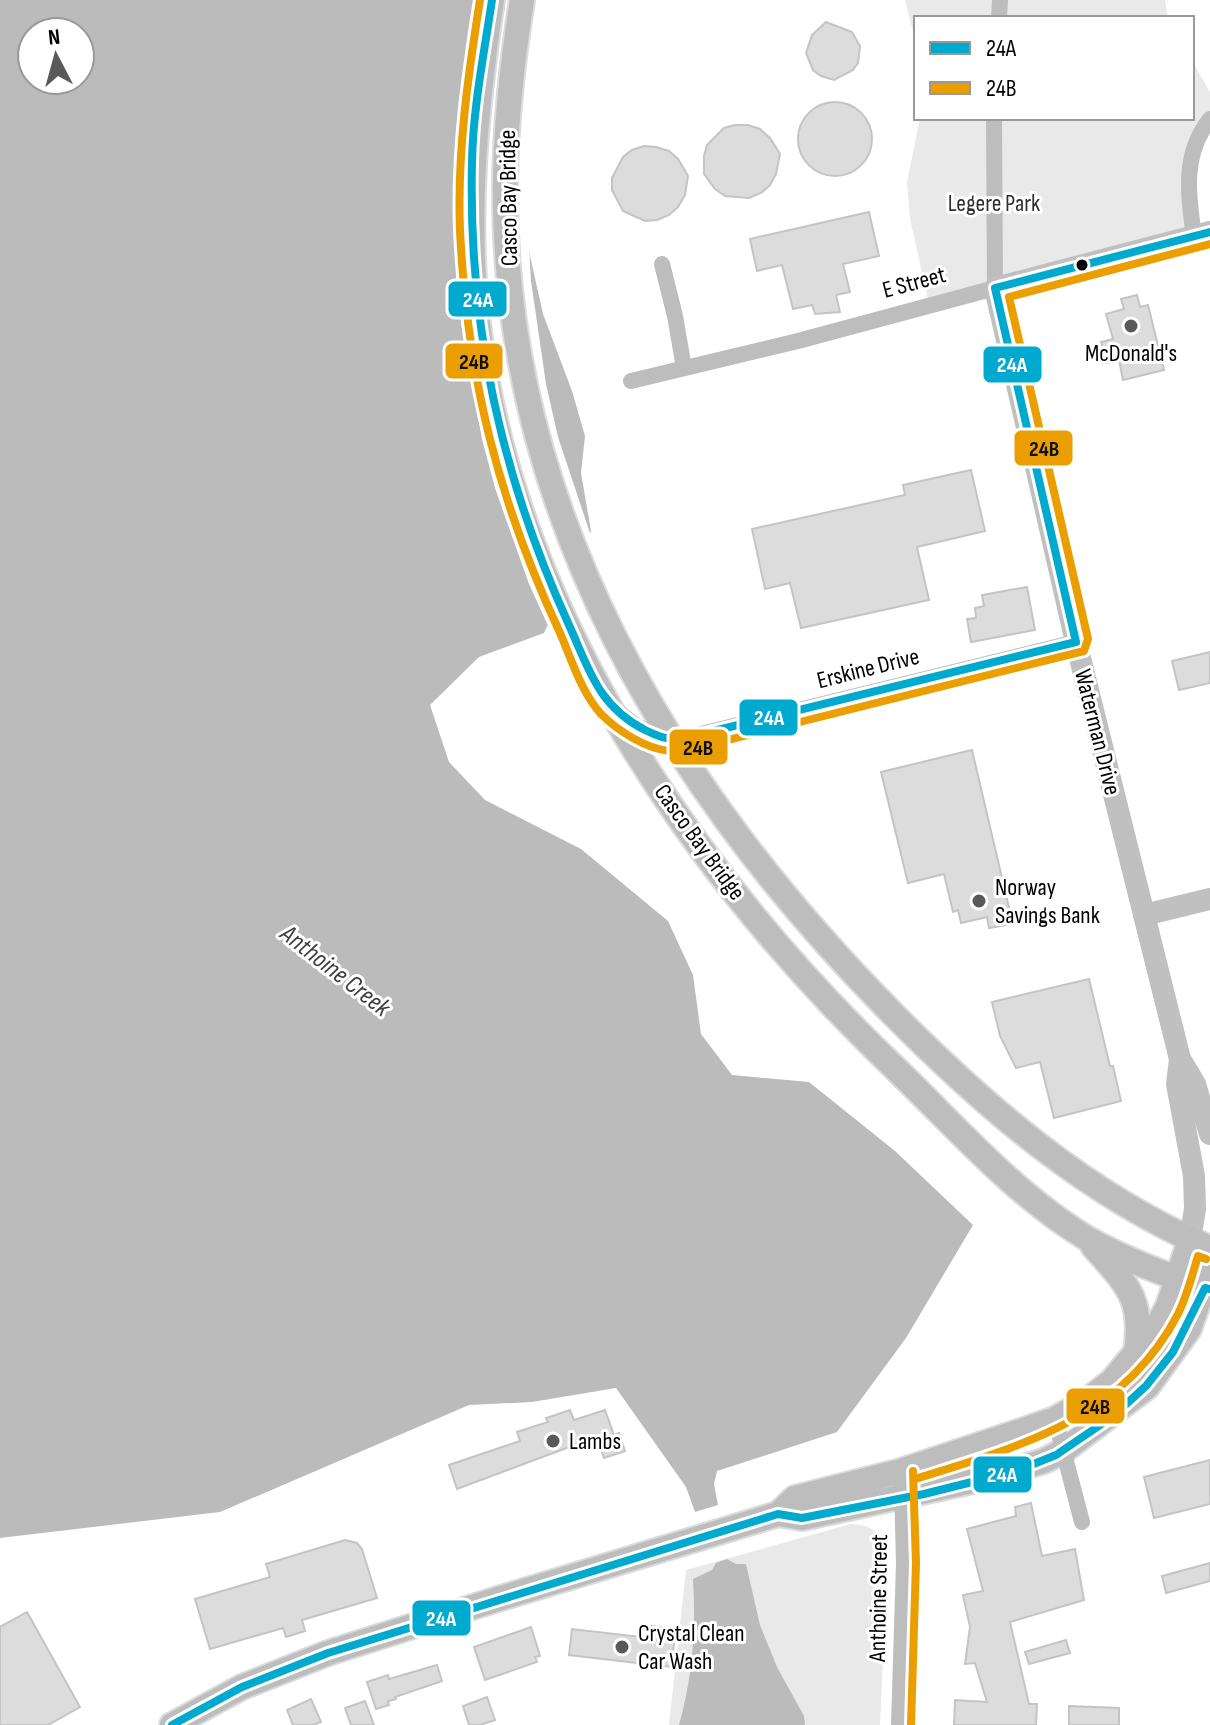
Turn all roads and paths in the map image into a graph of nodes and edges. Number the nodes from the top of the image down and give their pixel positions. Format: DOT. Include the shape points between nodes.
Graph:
graph roads {
  1 [pos="492,0"];
  2 [pos="522,0"];
  3 [pos="1210,119"];
  4 [pos="994,120"];
  5 [pos="1202,234"];
  6 [pos="662,264"];
  7 [pos="995,288"];
  8 [pos="684,368"];
  9 [pos="631,381"];
  10 [pos="1076,642"];
  11 [pos="606,702"];
  12 [pos="670,739"];
  13 [pos="1210,899"];
  14 [pos="1144,915"];
  15 [pos="1180,1059"];
  16 [pos="1210,1134"];
  17 [pos="1086,1238"];
  18 [pos="1200,1244"];
  19 [pos="1178,1278"];
  20 [pos="1208,1282"];
  21 [pos="1136,1353"];
  22 [pos="1055,1419"];
  23 [pos="1063,1451"];
  24 [pos="901,1471"];
  25 [pos="902,1496"];
  26 [pos="778,1514"];
  27 [pos="1082,1522"];
  28 [pos="172,1725"];
  29 [pos="899,1725"];
  1 -- 11 [label="main road, Casco Bay Bridge" via="472,159 475,284 492,408 513,486 548,581"];
  2 -- 12 [label="main road, Casco Bay Bridge" via="508,107 505,191 516,338 557,502 597,605"];
  3 -- 5 [label="street" via="1200,131 1188,169 1188,197"];
  4 -- 7 [label="street, Waterman Drive"];
  5 -- 7 [label="street, E Street"];
  6 -- 8 [label="street"];
  7 -- 8 [label="street, E Street"];
  7 -- 10 [label="street, Waterman Drive"];
  8 -- 9 [label="street, E Street"];
  10 -- 12 [label="street, Erskine Drive"];
  10 -- 14 [label="street, Waterman Drive"];
  11 -- 12 [label="street" via="638,727"];
  11 -- 17 [label="main road, Casco Bay Bridge" via="705,851 822,994 999,1170"];
  12 -- 18 [label="main road, Casco Bay Bridge" via="771,877 920,1041 1080,1178"];
  13 -- 14 [label="street"];
  14 -- 15 [label="street, Waterman Drive"];
  15 -- 16 [label="street, Waterman Drive" via="1195,1084"];
  15 -- 18 [label="street, Waterman Drive" via="1177,1084"];
  17 -- 19 [label="main road, Casco Bay Bridge"];
  17 -- 21 [label="main road" via="1133,1296 1140,1327"];
  18 -- 19 [label="main road, Waterman Drive"];
  19 -- 20 [label="main road, Casco Bay Bridge"];
  19 -- 21 [label="main road, Waterman Drive" via="1166,1311"];
  20 -- 23 [label="main road" via="1189,1329 1147,1387"];
  21 -- 22 [label="main road, Waterman Drive" via="1103,1388"];
  22 -- 23 [label="street"];
  22 -- 24 [label="main road, Waterman Drive"];
  23 -- 25 [label="main road" via="991,1477"];
  23 -- 27 [label="street"];
  24 -- 25 [label="street, Anthoine Street"];
  24 -- 26 [label="main road, Waterman Drive" via="795,1498"];
  25 -- 26 [label="main road" via="802,1518"];
  25 -- 29 [label="street, Anthoine Street"];
  26 -- 28 [label="main road" via="328,1653 242,1687"];
}
